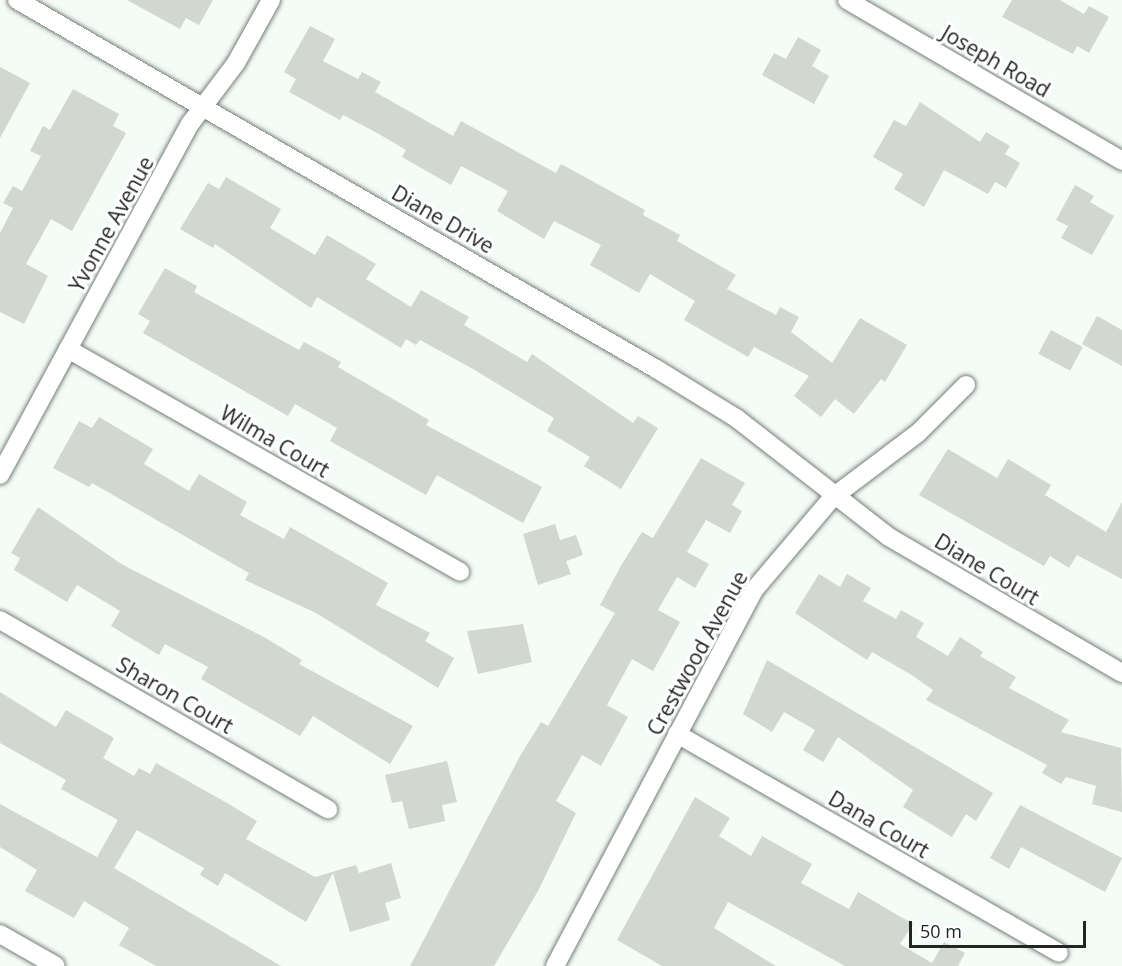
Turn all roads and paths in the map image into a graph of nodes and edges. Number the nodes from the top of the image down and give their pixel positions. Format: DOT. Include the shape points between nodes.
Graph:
graph roads {
  1 [pos="17,0"];
  2 [pos="271,0"];
  3 [pos="846,0"];
  4 [pos="204,106"];
  5 [pos="1122,161"];
  6 [pos="68,349"];
  7 [pos="966,385"];
  8 [pos="0,474"];
  9 [pos="833,497"];
  10 [pos="460,572"];
  11 [pos="0,620"];
  12 [pos="1122,673"];
  13 [pos="677,734"];
  14 [pos="328,809"];
  15 [pos="0,934"];
  16 [pos="1059,953"];
  17 [pos="558,965"];
  18 [pos="56,966"];
  1 -- 4 [label="street, Diane Drive"];
  2 -- 4 [label="street, Yvonne Avenue"];
  3 -- 5 [label="street, Joseph Road"];
  4 -- 6 [label="street, Yvonne Avenue"];
  4 -- 9 [label="street, Diane Drive" via="736,418"];
  6 -- 8 [label="street, Yvonne Avenue"];
  6 -- 10 [label="street, Wilma Court"];
  7 -- 9 [label="street, Crestwood Avenue" via="918,433"];
  9 -- 12 [label="street, Diane Court" via="980,593"];
  9 -- 13 [label="street, Crestwood Avenue" via="754,590"];
  11 -- 14 [label="street, Sharon Court"];
  13 -- 16 [label="street, Dana Court"];
  13 -- 17 [label="street, Crestwood Avenue"];
  15 -- 18 [label="street"];
}
